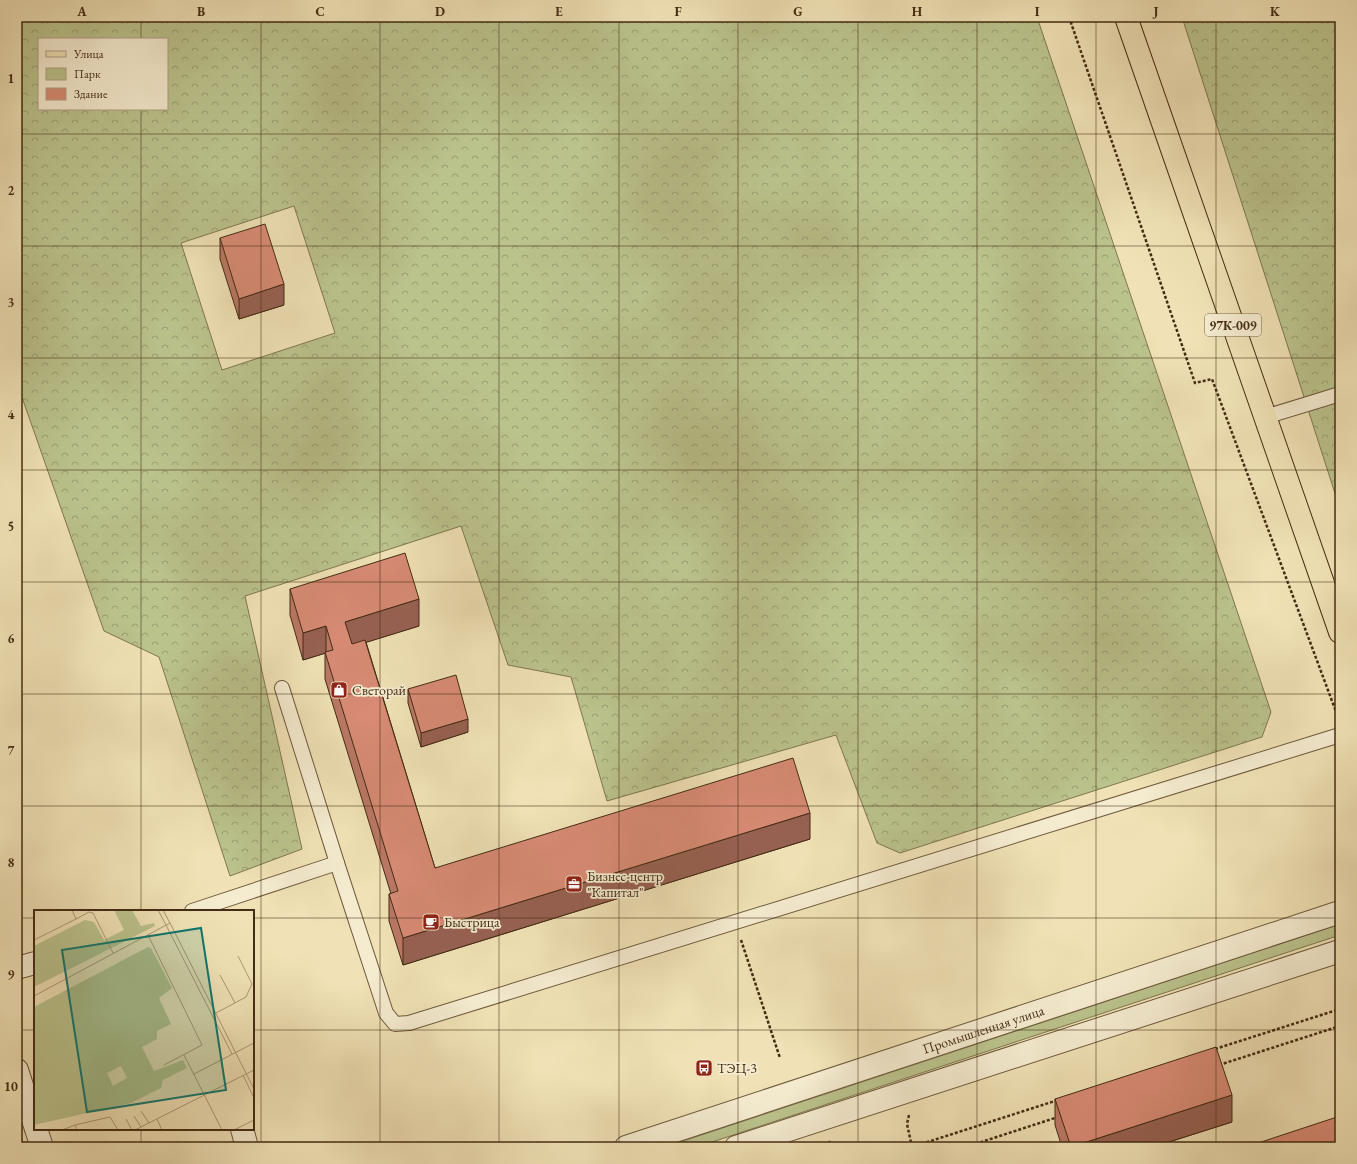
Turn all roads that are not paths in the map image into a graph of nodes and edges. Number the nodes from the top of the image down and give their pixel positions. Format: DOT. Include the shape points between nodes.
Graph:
graph roads {
  1 [pos="1126,17"];
  2 [pos="1340,394"];
  3 [pos="1265,417"];
  4 [pos="1340,632"];
  5 [pos="282,688"];
  6 [pos="1340,735"];
  7 [pos="337,863"];
  8 [pos="195,910"];
  9 [pos="1340,912"];
  10 [pos="1340,951"];
  11 [pos="34,963"];
  12 [pos="17,968"];
  13 [pos="17,1070"];
  14 [pos="34,1123"];
  15 [pos="36,1130"];
  16 [pos="242,1130"];
  17 [pos="631,1146"];
  18 [pos="42,1147"];
  19 [pos="248,1147"];
  20 [pos="736,1147"];
  1 -- 3 [label="main road, 97К-009"];
  2 -- 3 [label="lane"];
  3 -- 4 [label="main road, 97К-009"];
  5 -- 7 [label="lane"];
  6 -- 7 [label="lane" via="409,1023 396,1024 386,1013"];
  7 -- 8 [label="lane"];
  9 -- 17 [label="street, Промышленная улица"];
  10 -- 20 [label="street"];
  11 -- 12 [label="street"];
  13 -- 14 [label="street"];
  15 -- 18 [label="street"];
  16 -- 19 [label="street"];
}
